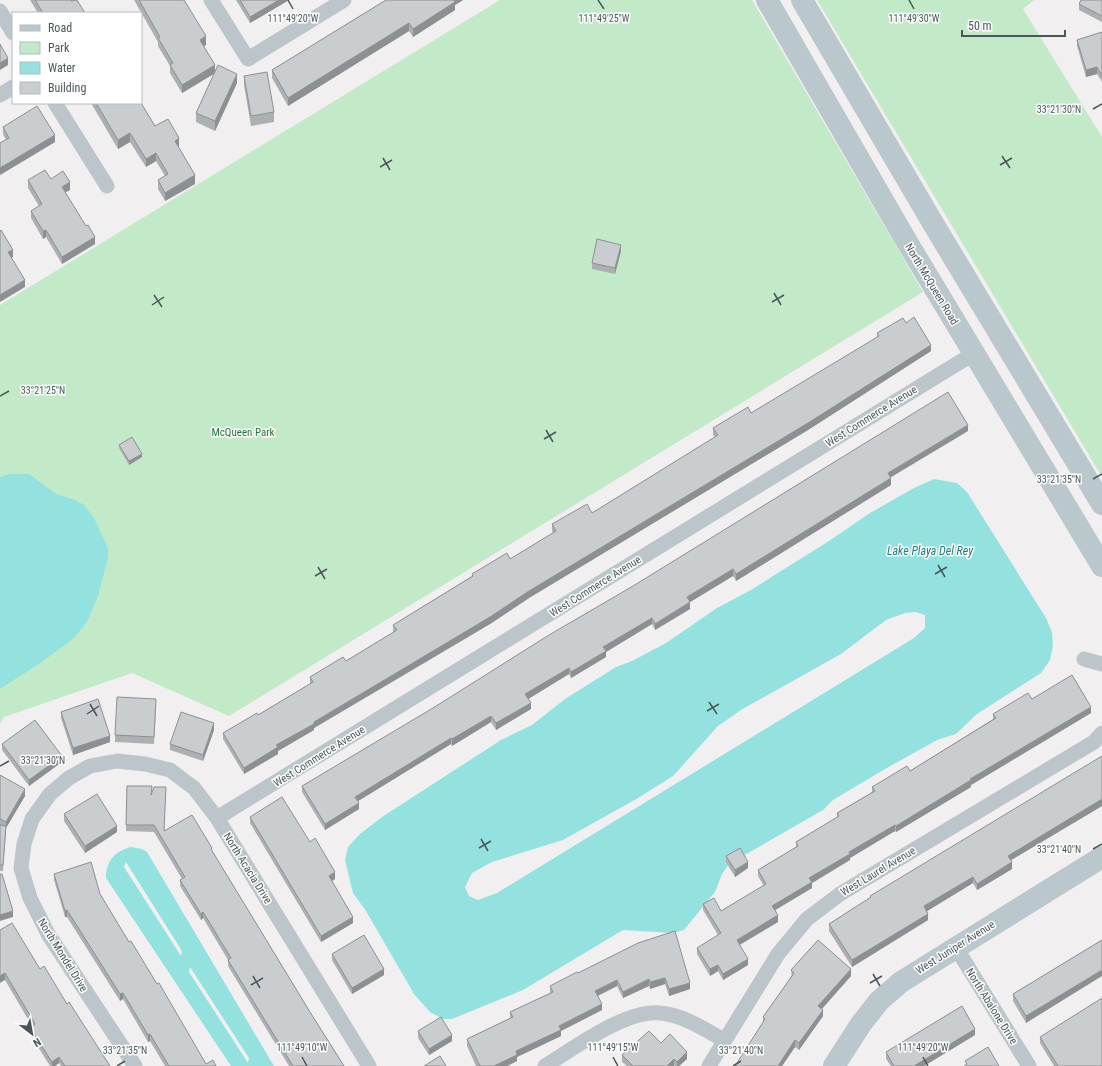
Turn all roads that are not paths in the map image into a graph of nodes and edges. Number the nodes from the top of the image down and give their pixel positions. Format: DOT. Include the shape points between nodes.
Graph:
graph roads {
  1 [pos="211,0"];
  2 [pos="344,0"];
  3 [pos="767,0"];
  4 [pos="802,0"];
  5 [pos="0,11"];
  6 [pos="12,31"];
  7 [pos="12,88"];
  8 [pos="0,95"];
  9 [pos="57,104"];
  10 [pos="107,186"];
  11 [pos="934,225"];
  12 [pos="907,242"];
  13 [pos="973,354"];
  14 [pos="1102,504"];
  15 [pos="1102,566"];
  16 [pos="1084,659"];
  17 [pos="1102,664"];
  18 [pos="1102,733"];
  19 [pos="69,778"];
  20 [pos="217,818"];
  21 [pos="1102,857"];
  22 [pos="955,946"];
  23 [pos="724,1040"];
  24 [pos="135,1066"];
  25 [pos="369,1066"];
  26 [pos="545,1066"];
  27 [pos="709,1066"];
  28 [pos="834,1066"];
  29 [pos="1029,1066"];
  1 -- 2 [label="street" via="248,59"];
  3 -- 12 [label="main road, North McQueen Road"];
  4 -- 11 [label="main road"];
  5 -- 6 [label="street"];
  7 -- 8 [label="street"];
  9 -- 10 [label="street"];
  11 -- 12 [label="main road"];
  11 -- 14 [label="main road"];
  12 -- 13 [label="main road, North McQueen Road"];
  13 -- 15 [label="main road, North McQueen Road"];
  13 -- 20 [label="street, West Commerce Avenue"];
  16 -- 17 [label="street"];
  18 -- 23 [label="street, West Laurel Avenue" via="1094,742 840,894 807,919 778,954"];
  19 -- 20 [label="street, North Acacia Drive" via="90,766 116,762 145,764 170,770 194,788"];
  19 -- 24 [label="street, North Mondel Drive" via="50,794 32,820 24,844 21,868 30,898 48,934"];
  20 -- 25 [label="street, North Acacia Drive"];
  21 -- 22 [label="main road, West Juniper Avenue"];
  22 -- 28 [label="main road, West Juniper Avenue" via="901,982 879,1001"];
  22 -- 29 [label="street, North Abalone Drive"];
  23 -- 26 [label="street" via="684,1018 659,1012 634,1016 603,1031"];
  23 -- 27 [label="street, West Laurel Avenue"];
}
